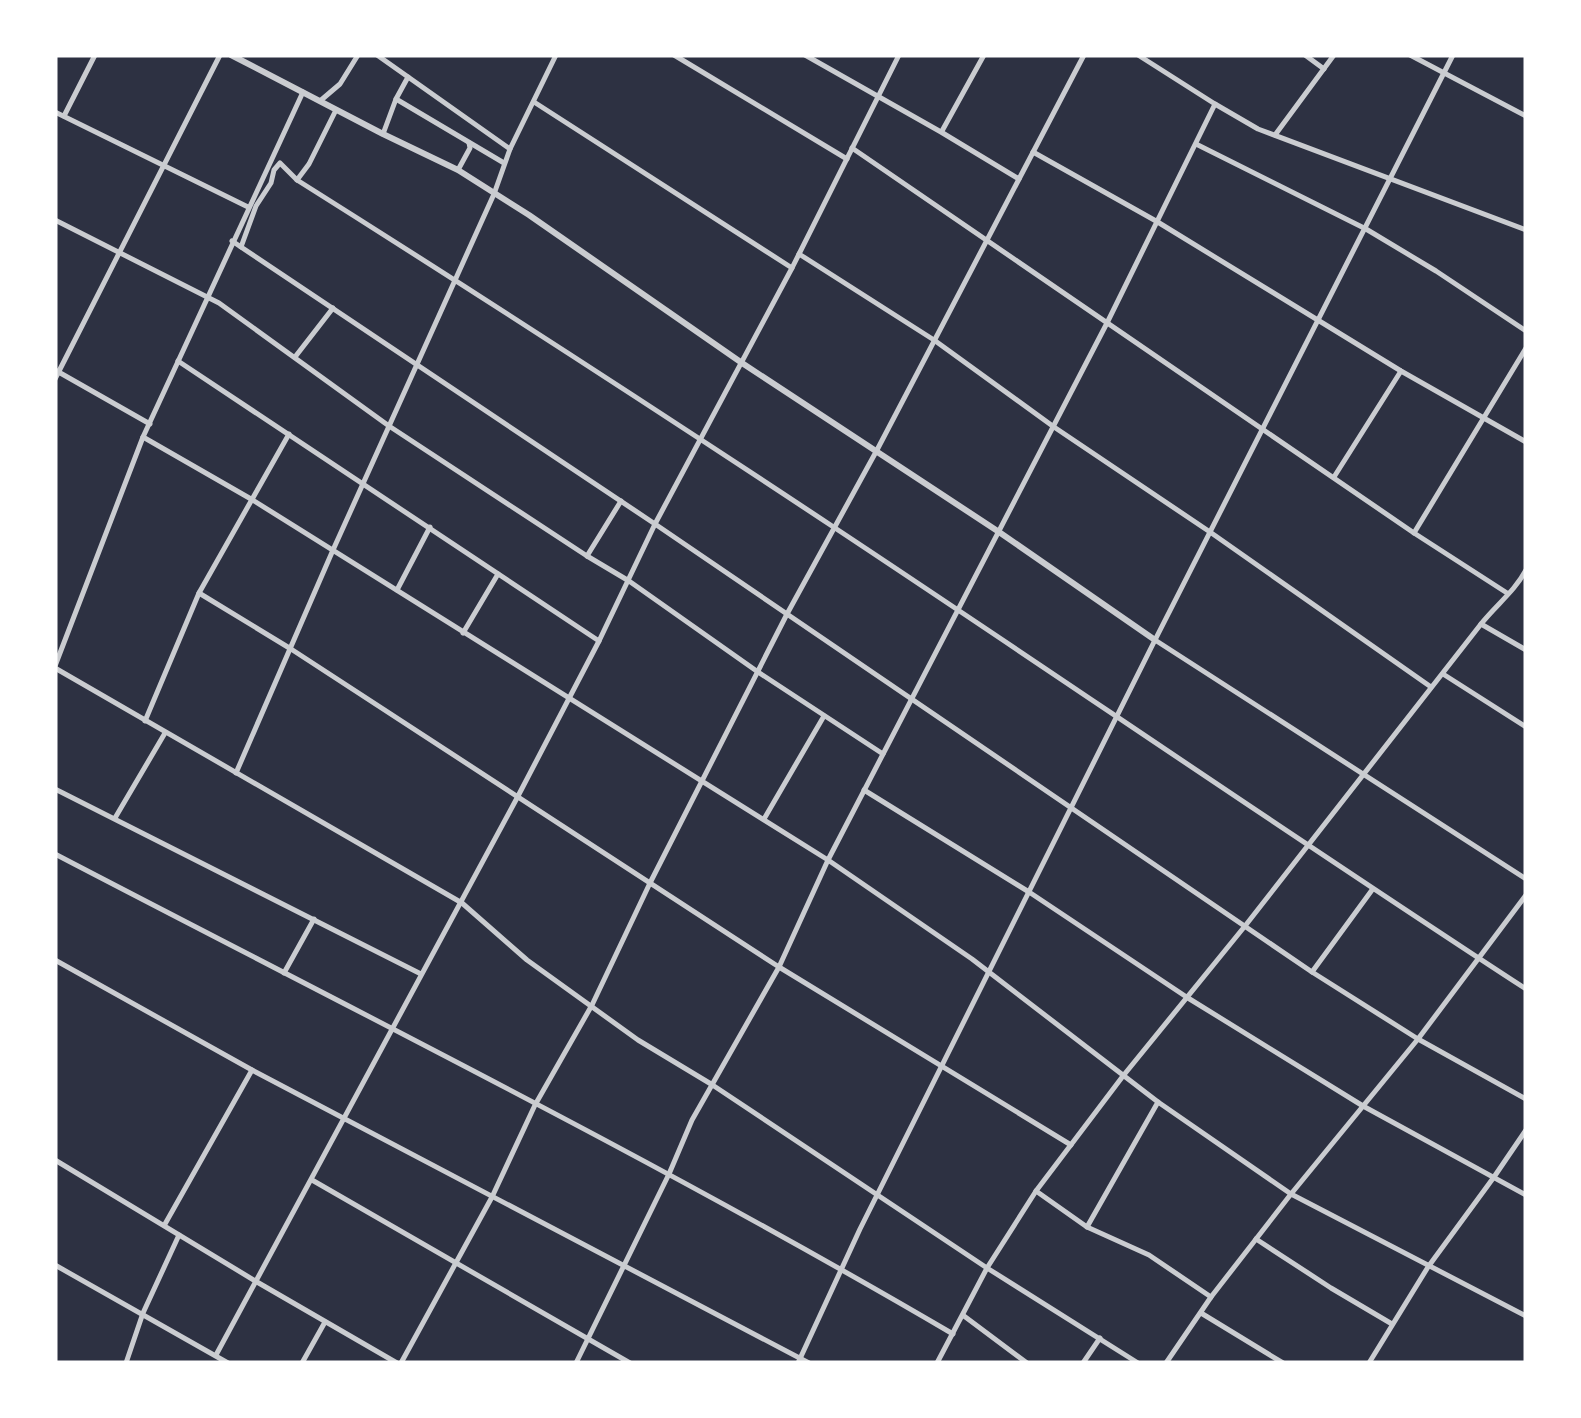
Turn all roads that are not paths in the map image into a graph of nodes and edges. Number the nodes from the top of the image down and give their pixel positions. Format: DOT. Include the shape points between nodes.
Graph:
graph roads {
  1 [pos="95,55"];
  2 [pos="220,55"];
  3 [pos="231,55"];
  4 [pos="358,55"];
  5 [pos="377,55"];
  6 [pos="674,55"];
  7 [pos="805,55"];
  8 [pos="899,55"];
  9 [pos="984,55"];
  10 [pos="1084,55"];
  11 [pos="1138,55"];
  12 [pos="1305,55"];
  13 [pos="1334,55"];
  14 [pos="1410,55"];
  15 [pos="1454,55"];
  16 [pos="553,56"];
  17 [pos="1324,69"];
  18 [pos="1444,74"];
  19 [pos="408,78"];
  20 [pos="302,92"];
  21 [pos="878,98"];
  22 [pos="396,99"];
  23 [pos="320,101"];
  24 [pos="534,102"];
  25 [pos="1215,104"];
  26 [pos="336,110"];
  27 [pos="55,112"];
  28 [pos="64,116"];
  29 [pos="1526,116"];
  30 [pos="942,132"];
  31 [pos="383,134"];
  32 [pos="1275,136"];
  33 [pos="469,144"];
  34 [pos="1196,144"];
  35 [pos="510,148"];
  36 [pos="852,148"];
  37 [pos="1033,152"];
  38 [pos="846,160"];
  39 [pos="504,163"];
  40 [pos="164,164"];
  41 [pos="458,170"];
  42 [pos="1019,179"];
  43 [pos="1390,179"];
  44 [pos="297,180"];
  45 [pos="494,194"];
  46 [pos="248,207"];
  47 [pos="55,220"];
  48 [pos="1156,222"];
  49 [pos="1366,229"];
  50 [pos="1526,230"];
  51 [pos="987,240"];
  52 [pos="232,241"];
  53 [pos="241,246"];
  54 [pos="118,252"];
  55 [pos="799,254"];
  56 [pos="792,268"];
  57 [pos="454,280"];
  58 [pos="209,297"];
  59 [pos="333,308"];
  60 [pos="1318,319"];
  61 [pos="1107,323"];
  62 [pos="1526,331"];
  63 [pos="934,340"];
  64 [pos="1526,348"];
  65 [pos="294,358"];
  66 [pos="178,361"];
  67 [pos="742,363"];
  68 [pos="416,365"];
  69 [pos="1401,370"];
  70 [pos="56,374"];
  71 [pos="1486,418"];
  72 [pos="150,424"];
  73 [pos="389,426"];
  74 [pos="1054,426"];
  75 [pos="1264,429"];
  76 [pos="289,434"];
  77 [pos="143,437"];
  78 [pos="700,441"];
  79 [pos="1526,442"];
  80 [pos="877,450"];
  81 [pos="1334,476"];
  82 [pos="363,483"];
  83 [pos="251,499"];
  84 [pos="621,501"];
  85 [pos="655,524"];
  86 [pos="430,527"];
  87 [pos="835,528"];
  88 [pos="999,532"];
  89 [pos="1210,532"];
  90 [pos="1414,533"];
  91 [pos="333,550"];
  92 [pos="587,556"];
  93 [pos="1526,572"];
  94 [pos="498,574"];
  95 [pos="628,581"];
  96 [pos="398,590"];
  97 [pos="199,593"];
  98 [pos="1507,593"];
  99 [pos="958,610"];
  100 [pos="787,614"];
  101 [pos="1481,624"];
  102 [pos="463,634"];
  103 [pos="1155,640"];
  104 [pos="599,641"];
  105 [pos="291,649"];
  106 [pos="1526,650"];
  107 [pos="55,667"];
  108 [pos="758,672"];
  109 [pos="1443,674"];
  110 [pos="1432,688"];
  111 [pos="568,698"];
  112 [pos="913,698"];
  113 [pos="824,716"];
  114 [pos="1117,718"];
  115 [pos="145,722"];
  116 [pos="1526,727"];
  117 [pos="165,733"];
  118 [pos="883,754"];
  119 [pos="1363,772"];
  120 [pos="236,773"];
  121 [pos="702,780"];
  122 [pos="55,788"];
  123 [pos="864,790"];
  124 [pos="517,798"];
  125 [pos="1072,806"];
  126 [pos="115,818"];
  127 [pos="764,820"];
  128 [pos="1308,844"];
  129 [pos="55,854"];
  130 [pos="828,860"];
  131 [pos="1526,879"];
  132 [pos="650,883"];
  133 [pos="1372,889"];
  134 [pos="1029,892"];
  135 [pos="1526,895"];
  136 [pos="462,903"];
  137 [pos="314,919"];
  138 [pos="1246,926"];
  139 [pos="1479,958"];
  140 [pos="56,962"];
  141 [pos="779,966"];
  142 [pos="989,972"];
  143 [pos="1312,972"];
  144 [pos="284,973"];
  145 [pos="422,974"];
  146 [pos="1526,988"];
  147 [pos="1188,998"];
  148 [pos="592,1006"];
  149 [pos="390,1029"];
  150 [pos="1418,1039"];
  151 [pos="942,1065"];
  152 [pos="252,1070"];
  153 [pos="1124,1076"];
  154 [pos="711,1084"];
  155 [pos="1526,1099"];
  156 [pos="1158,1102"];
  157 [pos="536,1105"];
  158 [pos="1363,1106"];
  159 [pos="344,1118"];
  160 [pos="1526,1130"];
  161 [pos="1071,1145"];
  162 [pos="55,1160"];
  163 [pos="669,1174"];
  164 [pos="1494,1177"];
  165 [pos="312,1180"];
  166 [pos="1036,1192"];
  167 [pos="878,1194"];
  168 [pos="1291,1194"];
  169 [pos="1526,1195"];
  170 [pos="492,1197"];
  171 [pos="164,1225"];
  172 [pos="1087,1226"];
  173 [pos="180,1235"];
  174 [pos="1256,1238"];
  175 [pos="457,1262"];
  176 [pos="55,1265"];
  177 [pos="624,1266"];
  178 [pos="1428,1267"];
  179 [pos="841,1268"];
  180 [pos="988,1268"];
  181 [pos="257,1282"];
  182 [pos="1211,1298"];
  183 [pos="1202,1313"];
  184 [pos="142,1314"];
  185 [pos="964,1316"];
  186 [pos="1526,1316"];
  187 [pos="326,1322"];
  188 [pos="1392,1324"];
  189 [pos="953,1334"];
  190 [pos="1100,1338"];
  191 [pos="588,1340"];
  192 [pos="216,1355"];
  193 [pos="799,1361"];
  194 [pos="1372,1362"];
  195 [pos="126,1363"];
  196 [pos="228,1363"];
  197 [pos="302,1363"];
  198 [pos="399,1363"];
  199 [pos="576,1363"];
  200 [pos="630,1363"];
  201 [pos="808,1363"];
  202 [pos="937,1363"];
  203 [pos="1027,1363"];
  204 [pos="1082,1363"];
  205 [pos="1138,1363"];
  206 [pos="1166,1363"];
  207 [pos="1283,1363"];
  1 -- 28 [label="street"];
  2 -- 40 [label="street"];
  3 -- 20 [label="street"];
  4 -- 23 [label="street"];
  5 -- 19 [label="street"];
  6 -- 38 [label="street"];
  7 -- 21 [label="street"];
  8 -- 21 [label="street"];
  9 -- 30 [label="street"];
  10 -- 37 [label="street"];
  11 -- 25 [label="street"];
  12 -- 17 [label="street"];
  13 -- 17 [label="street"];
  14 -- 18 [label="street"];
  15 -- 18 [label="street"];
  16 -- 24 [label="street"];
  17 -- 32 [label="street"];
  18 -- 29 [label="street"];
  18 -- 43 [label="street"];
  19 -- 22 [label="street"];
  19 -- 35 [label="street"];
  20 -- 23 [label="street"];
  20 -- 46 [label="street"];
  21 -- 30 [label="street"];
  21 -- 36 [label="street"];
  22 -- 31 [label="street"];
  22 -- 33 [label="street"];
  23 -- 26 [label="street"];
  24 -- 35 [label="street"];
  24 -- 56 [label="street"];
  25 -- 32 [label="street"];
  25 -- 34 [label="street"];
  26 -- 31 [label="street"];
  26 -- 44 [label="street"];
  27 -- 28 [label="street"];
  28 -- 40 [label="street"];
  30 -- 42 [label="street"];
  31 -- 41 [label="street"];
  32 -- 43 [label="street"];
  33 -- 39 [label="street"];
  33 -- 41 [label="street"];
  34 -- 48 [label="street"];
  34 -- 49 [label="street"];
  35 -- 39 [label="street"];
  36 -- 38 [label="street"];
  36 -- 51 [label="street"];
  37 -- 42 [label="street"];
  37 -- 48 [label="street"];
  38 -- 55 [label="street"];
  39 -- 45 [label="street"];
  40 -- 46 [label="street"];
  40 -- 54 [label="street"];
  41 -- 45 [label="street"];
  42 -- 51 [label="street"];
  43 -- 49 [label="street"];
  43 -- 50 [label="street"];
  44 -- 53 [label="street" via="280,162"];
  44 -- 57 [label="street"];
  45 -- 57 [label="street"];
  45 -- 67 [label="street"];
  46 -- 52 [label="street"];
  47 -- 54 [label="street"];
  48 -- 60 [label="street"];
  48 -- 61 [label="street"];
  49 -- 60 [label="street"];
  49 -- 62 [label="street"];
  51 -- 61 [label="street"];
  51 -- 63 [label="street"];
  52 -- 53 [label="street"];
  52 -- 58 [label="street"];
  53 -- 59 [label="street"];
  54 -- 58 [label="street"];
  54 -- 70 [label="street"];
  55 -- 56 [label="street"];
  55 -- 63 [label="street"];
  56 -- 67 [label="street"];
  57 -- 68 [label="street"];
  57 -- 78 [label="street"];
  58 -- 65 [label="street"];
  58 -- 66 [label="street"];
  59 -- 65 [label="street"];
  59 -- 68 [label="street"];
  60 -- 69 [label="street"];
  60 -- 75 [label="street"];
  61 -- 74 [label="street"];
  61 -- 75 [label="street"];
  63 -- 74 [label="street"];
  63 -- 80 [label="street"];
  64 -- 71 [label="street"];
  65 -- 73 [label="street"];
  66 -- 72 [label="street"];
  66 -- 76 [label="street"];
  67 -- 78 [label="street"];
  67 -- 80 [label="street"];
  68 -- 73 [label="street"];
  68 -- 84 [label="street"];
  69 -- 71 [label="street"];
  69 -- 81 [label="street"];
  70 -- 72 [label="street"];
  71 -- 79 [label="street"];
  71 -- 90 [label="street"];
  72 -- 77 [label="street"];
  73 -- 82 [label="street"];
  73 -- 92 [label="street"];
  74 -- 88 [label="street"];
  74 -- 89 [label="street"];
  75 -- 81 [label="street"];
  75 -- 89 [label="street"];
  76 -- 82 [label="street"];
  76 -- 83 [label="street"];
  77 -- 83 [label="street"];
  77 -- 107 [label="street"];
  78 -- 85 [label="street"];
  78 -- 87 [label="street"];
  80 -- 87 [label="street"];
  80 -- 88 [label="street"];
  81 -- 90 [label="street"];
  82 -- 86 [label="street"];
  82 -- 91 [label="street"];
  83 -- 91 [label="street"];
  83 -- 97 [label="street"];
  84 -- 85 [label="street"];
  84 -- 92 [label="street"];
  85 -- 95 [label="street"];
  85 -- 100 [label="street"];
  86 -- 94 [label="street"];
  86 -- 96 [label="street"];
  87 -- 99 [label="street"];
  87 -- 100 [label="street"];
  88 -- 99 [label="street"];
  88 -- 103 [label="street"];
  89 -- 103 [label="street"];
  89 -- 110 [label="street"];
  90 -- 98 [label="street"];
  91 -- 96 [label="street"];
  91 -- 105 [label="street"];
  92 -- 95 [label="street"];
  93 -- 98 [label="street"];
  94 -- 102 [label="street"];
  94 -- 104 [label="street"];
  95 -- 104 [label="street"];
  95 -- 108 [label="street"];
  96 -- 102 [label="street"];
  97 -- 105 [label="street"];
  97 -- 115 [label="street"];
  98 -- 101 [label="street"];
  99 -- 112 [label="street"];
  99 -- 114 [label="street"];
  100 -- 108 [label="street"];
  100 -- 112 [label="street"];
  101 -- 106 [label="street"];
  101 -- 109 [label="street"];
  102 -- 111 [label="street"];
  103 -- 114 [label="street"];
  103 -- 119 [label="street"];
  104 -- 111 [label="street"];
  105 -- 120 [label="street"];
  105 -- 124 [label="street"];
  107 -- 115 [label="street"];
  108 -- 113 [label="street"];
  108 -- 121 [label="street"];
  109 -- 110 [label="street"];
  109 -- 116 [label="street"];
  110 -- 119 [label="street"];
  111 -- 121 [label="street"];
  111 -- 124 [label="street"];
  112 -- 118 [label="street"];
  112 -- 125 [label="street"];
  113 -- 118 [label="street"];
  113 -- 127 [label="street"];
  114 -- 125 [label="street"];
  114 -- 128 [label="street"];
  115 -- 117 [label="street"];
  117 -- 120 [label="street"];
  117 -- 126 [label="street"];
  118 -- 123 [label="street"];
  119 -- 128 [label="street"];
  119 -- 131 [label="street"];
  120 -- 136 [label="street"];
  121 -- 127 [label="street"];
  121 -- 132 [label="street"];
  122 -- 126 [label="street"];
  123 -- 130 [label="street"];
  123 -- 134 [label="street"];
  124 -- 132 [label="street"];
  124 -- 136 [label="street"];
  125 -- 134 [label="street"];
  125 -- 138 [label="street"];
  126 -- 137 [label="street"];
  127 -- 130 [label="street"];
  128 -- 133 [label="street"];
  128 -- 138 [label="street"];
  129 -- 144 [label="street"];
  130 -- 141 [label="street"];
  130 -- 142 [label="street"];
  132 -- 141 [label="street"];
  132 -- 148 [label="street"];
  133 -- 139 [label="street"];
  133 -- 143 [label="street"];
  134 -- 142 [label="street"];
  134 -- 147 [label="street"];
  135 -- 139 [label="street"];
  136 -- 145 [label="street"];
  136 -- 148 [label="street"];
  137 -- 144 [label="street"];
  137 -- 145 [label="street"];
  138 -- 143 [label="street"];
  138 -- 147 [label="street"];
  139 -- 146 [label="street"];
  139 -- 150 [label="street"];
  140 -- 152 [label="street"];
  141 -- 151 [label="street"];
  141 -- 154 [label="street"];
  142 -- 151 [label="street"];
  142 -- 153 [label="street"];
  143 -- 150 [label="street"];
  144 -- 149 [label="street"];
  145 -- 149 [label="street"];
  147 -- 153 [label="street"];
  147 -- 158 [label="street"];
  148 -- 154 [label="street"];
  148 -- 157 [label="street"];
  149 -- 157 [label="street"];
  149 -- 159 [label="street"];
  150 -- 155 [label="street"];
  150 -- 158 [label="street"];
  151 -- 161 [label="street"];
  151 -- 167 [label="street"];
  152 -- 159 [label="street"];
  152 -- 171 [label="street"];
  153 -- 156 [label="street"];
  153 -- 161 [label="street"];
  154 -- 163 [label="street"];
  154 -- 167 [label="street"];
  156 -- 168 [label="street"];
  156 -- 172 [label="street"];
  157 -- 163 [label="street"];
  157 -- 170 [label="street"];
  158 -- 164 [label="street"];
  158 -- 168 [label="street"];
  159 -- 165 [label="street"];
  159 -- 170 [label="street"];
  160 -- 164 [label="street"];
  161 -- 166 [label="street"];
  162 -- 171 [label="street"];
  163 -- 177 [label="street"];
  163 -- 179 [label="street"];
  164 -- 169 [label="street"];
  164 -- 178 [label="street"];
  165 -- 175 [label="street"];
  165 -- 181 [label="street"];
  166 -- 172 [label="street"];
  166 -- 180 [label="street"];
  167 -- 179 [label="street"];
  167 -- 180 [label="street"];
  168 -- 174 [label="street"];
  168 -- 178 [label="street"];
  170 -- 175 [label="street"];
  170 -- 177 [label="street"];
  171 -- 173 [label="street"];
  172 -- 182 [label="street" via="1149,1255"];
  173 -- 181 [label="street"];
  173 -- 184 [label="street"];
  174 -- 182 [label="street"];
  174 -- 188 [label="street"];
  175 -- 191 [label="street"];
  175 -- 198 [label="street"];
  176 -- 184 [label="street"];
  177 -- 191 [label="street"];
  177 -- 193 [label="street"];
  178 -- 186 [label="street"];
  178 -- 188 [label="street"];
  179 -- 189 [label="street"];
  179 -- 193 [label="street"];
  180 -- 185 [label="street"];
  180 -- 190 [label="street"];
  181 -- 187 [label="street"];
  181 -- 192 [label="street"];
  182 -- 183 [label="street"];
  183 -- 206 [label="street"];
  183 -- 207 [label="street"];
  184 -- 192 [label="street"];
  184 -- 195 [label="street"];
  185 -- 189 [label="street"];
  185 -- 203 [label="street"];
  187 -- 197 [label="street"];
  187 -- 198 [label="street"];
  188 -- 194 [label="street"];
  189 -- 202 [label="street"];
  190 -- 204 [label="street"];
  190 -- 205 [label="street"];
  191 -- 199 [label="street"];
  191 -- 200 [label="street"];
  192 -- 196 [label="street"];
  193 -- 201 [label="street"];
}
